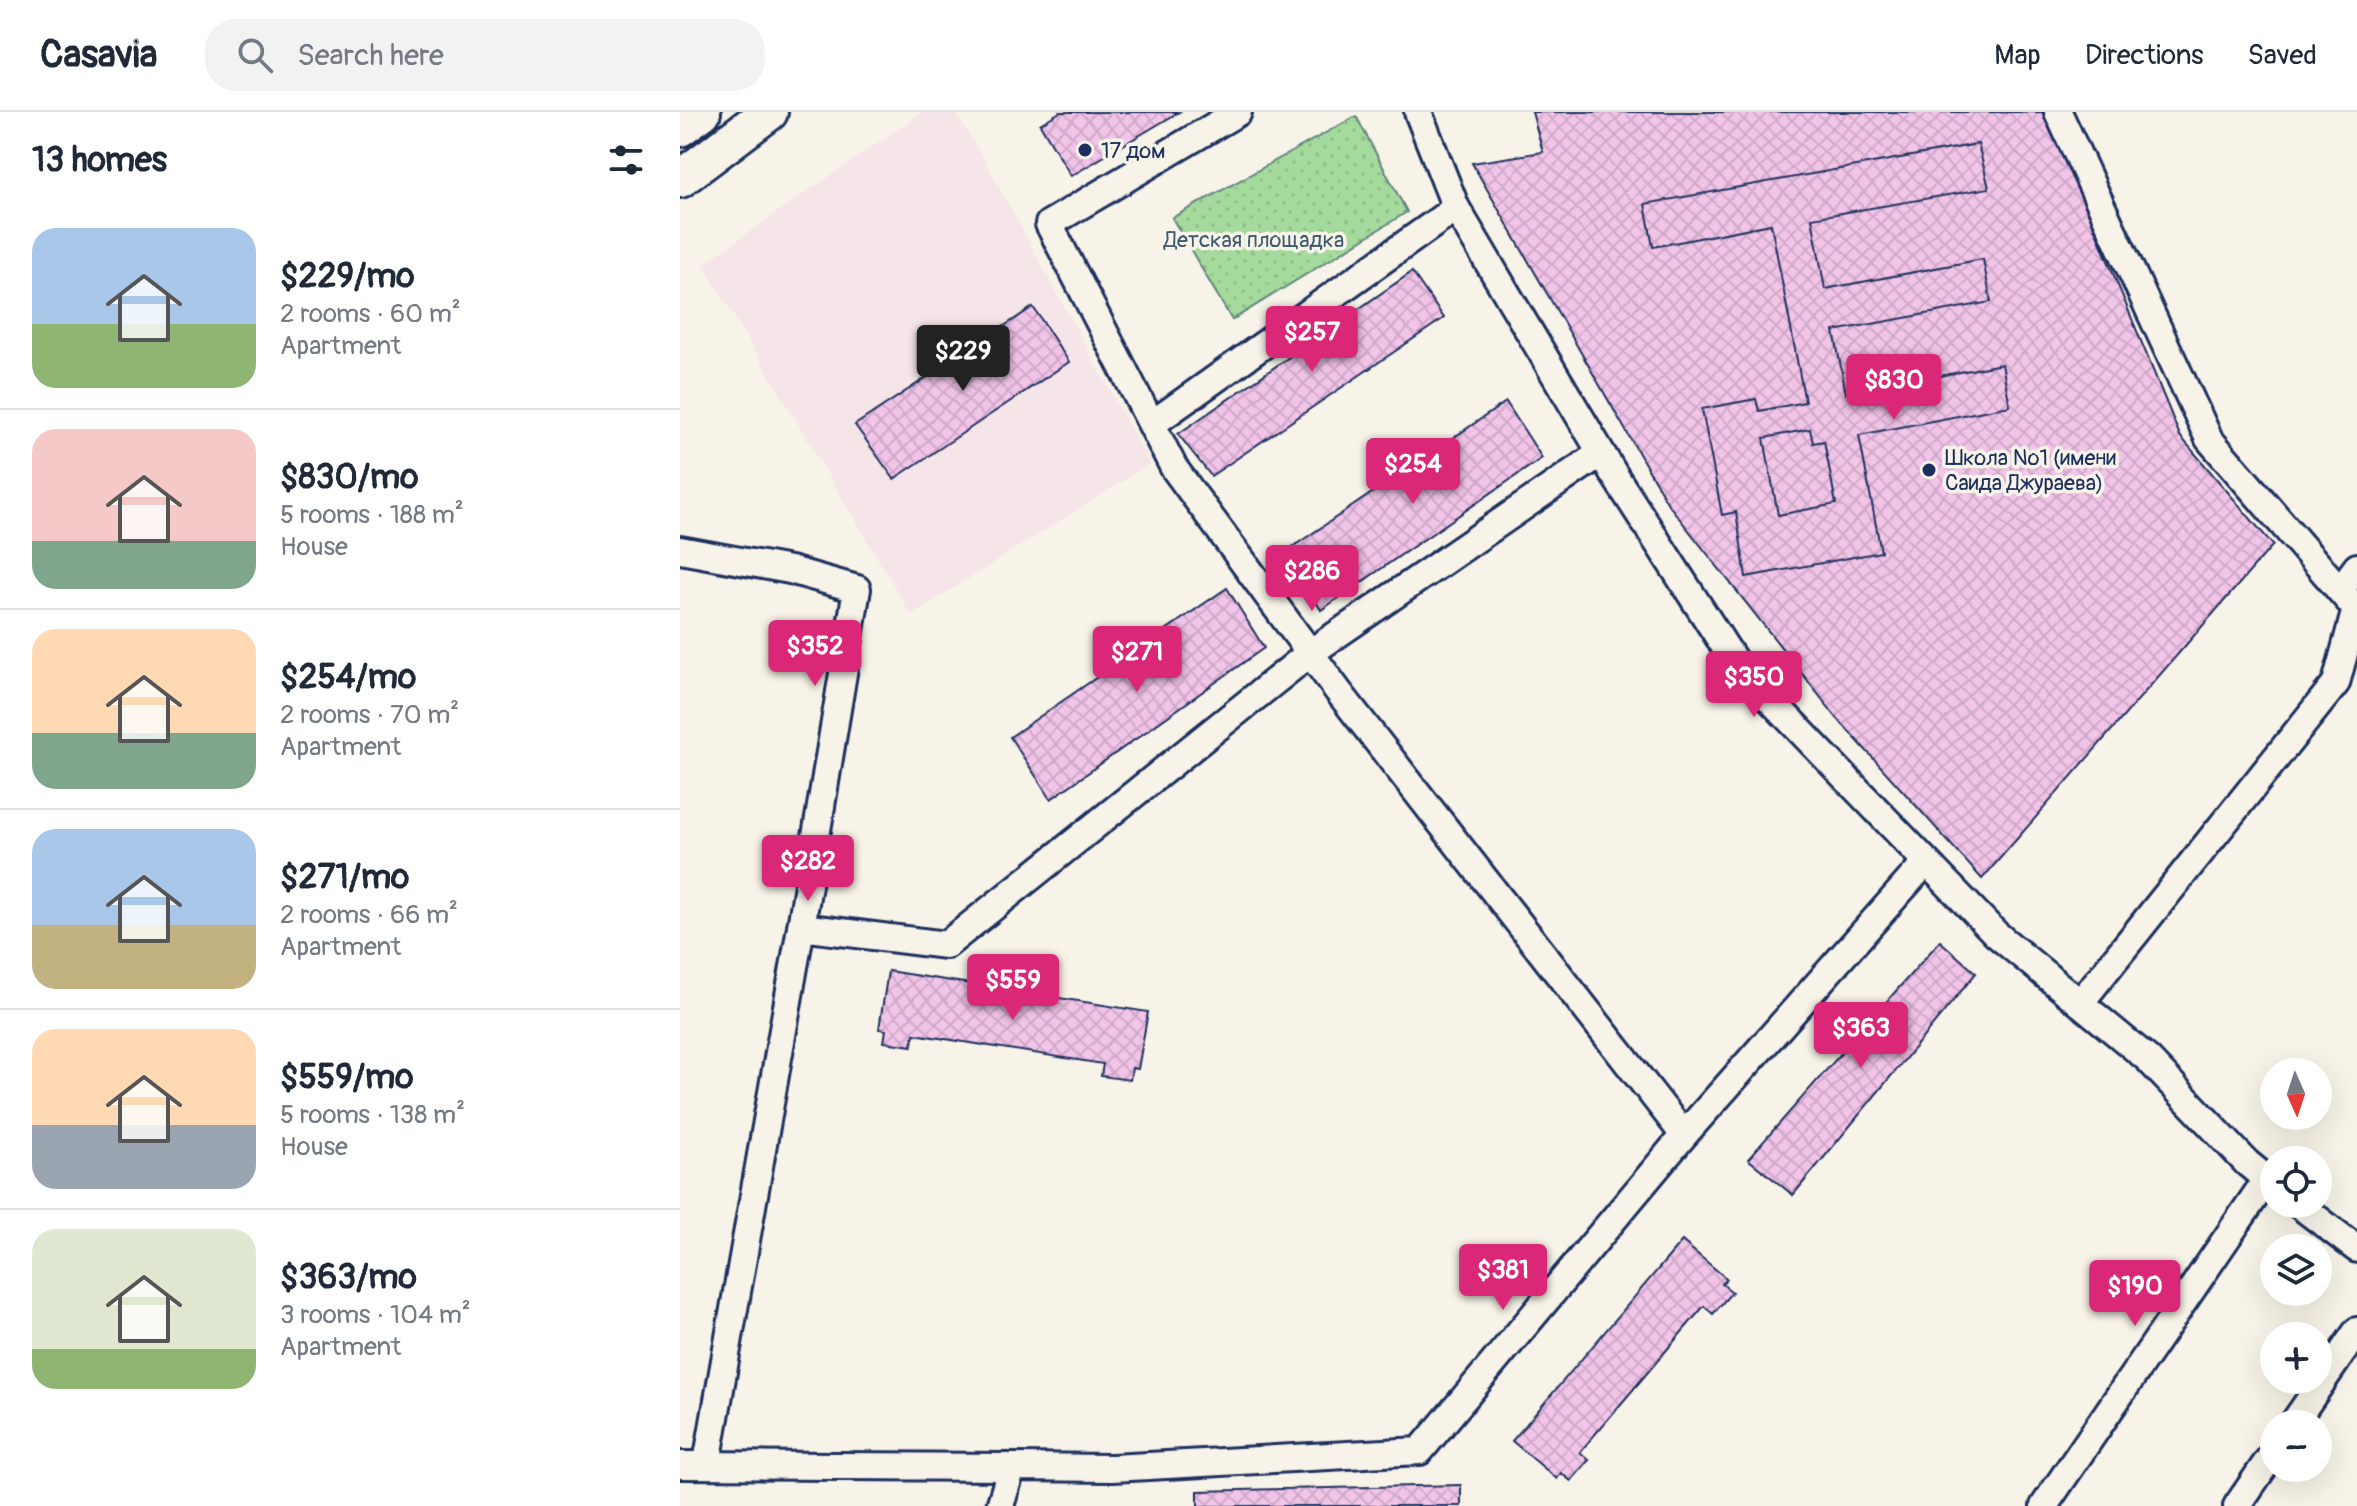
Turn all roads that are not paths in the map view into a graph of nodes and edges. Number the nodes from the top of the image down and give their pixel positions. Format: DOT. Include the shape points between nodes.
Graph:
graph roads {
  1 [pos="702,112"];
  2 [pos="769,112"];
  3 [pos="1238,112"];
  4 [pos="1418,112"];
  5 [pos="2058,112"];
  6 [pos="680,128"];
  7 [pos="680,179"];
  8 [pos="1456,208"];
  9 [pos="1152,424"];
  10 [pos="1601,453"];
  11 [pos="680,550"];
  12 [pos="2357,567"];
  13 [pos="2340,590"];
  14 [pos="1310,653"];
  15 [pos="1926,862"];
  16 [pos="801,927"];
  17 [pos="2080,1003"];
  18 [pos="1684,1135"];
  19 [pos="2260,1174"];
  20 [pos="2260,1196"];
  21 [pos="2316,1218"];
  22 [pos="2357,1249"];
  23 [pos="2357,1331"];
  24 [pos="2303,1410"];
  25 [pos="707,1463"];
  26 [pos="680,1465"];
  27 [pos="1012,1467"];
  28 [pos="2260,1472"];
  29 [pos="1000,1506"];
  30 [pos="2044,1506"];
  31 [pos="2237,1506"];
  1 -- 6 [label="main road"];
  2 -- 7 [label="main road"];
  3 -- 9 [label="street" via="1049,224"];
  4 -- 8 [label="street"];
  5 -- 13 [label="street" via="2209,439"];
  8 -- 9 [label="street"];
  8 -- 10 [label="street"];
  9 -- 14 [label="street" via="1174,468"];
  10 -- 14 [label="street"];
  10 -- 15 [label="street" via="1736,664"];
  11 -- 16 [label="street" via="790,570 857,589"];
  12 -- 13 [label="street"];
  13 -- 17 [label="street" via="2356,609 2336,683"];
  14 -- 16 [label="street" via="946,945"];
  14 -- 18 [label="street"];
  15 -- 17 [label="street" via="1996,934"];
  15 -- 18 [label="street"];
  16 -- 25 [label="street"];
  17 -- 19 [label="street" via="2148,1059"];
  18 -- 27 [label="street" via="1420,1451 1112,1468"];
  20 -- 30 [label="street"];
  21 -- 22 [label="street"];
  23 -- 24 [label="street"];
  25 -- 26 [label="street"];
  25 -- 27 [label="street"];
  27 -- 29 [label="street"];
  28 -- 31 [label="street"];
}
